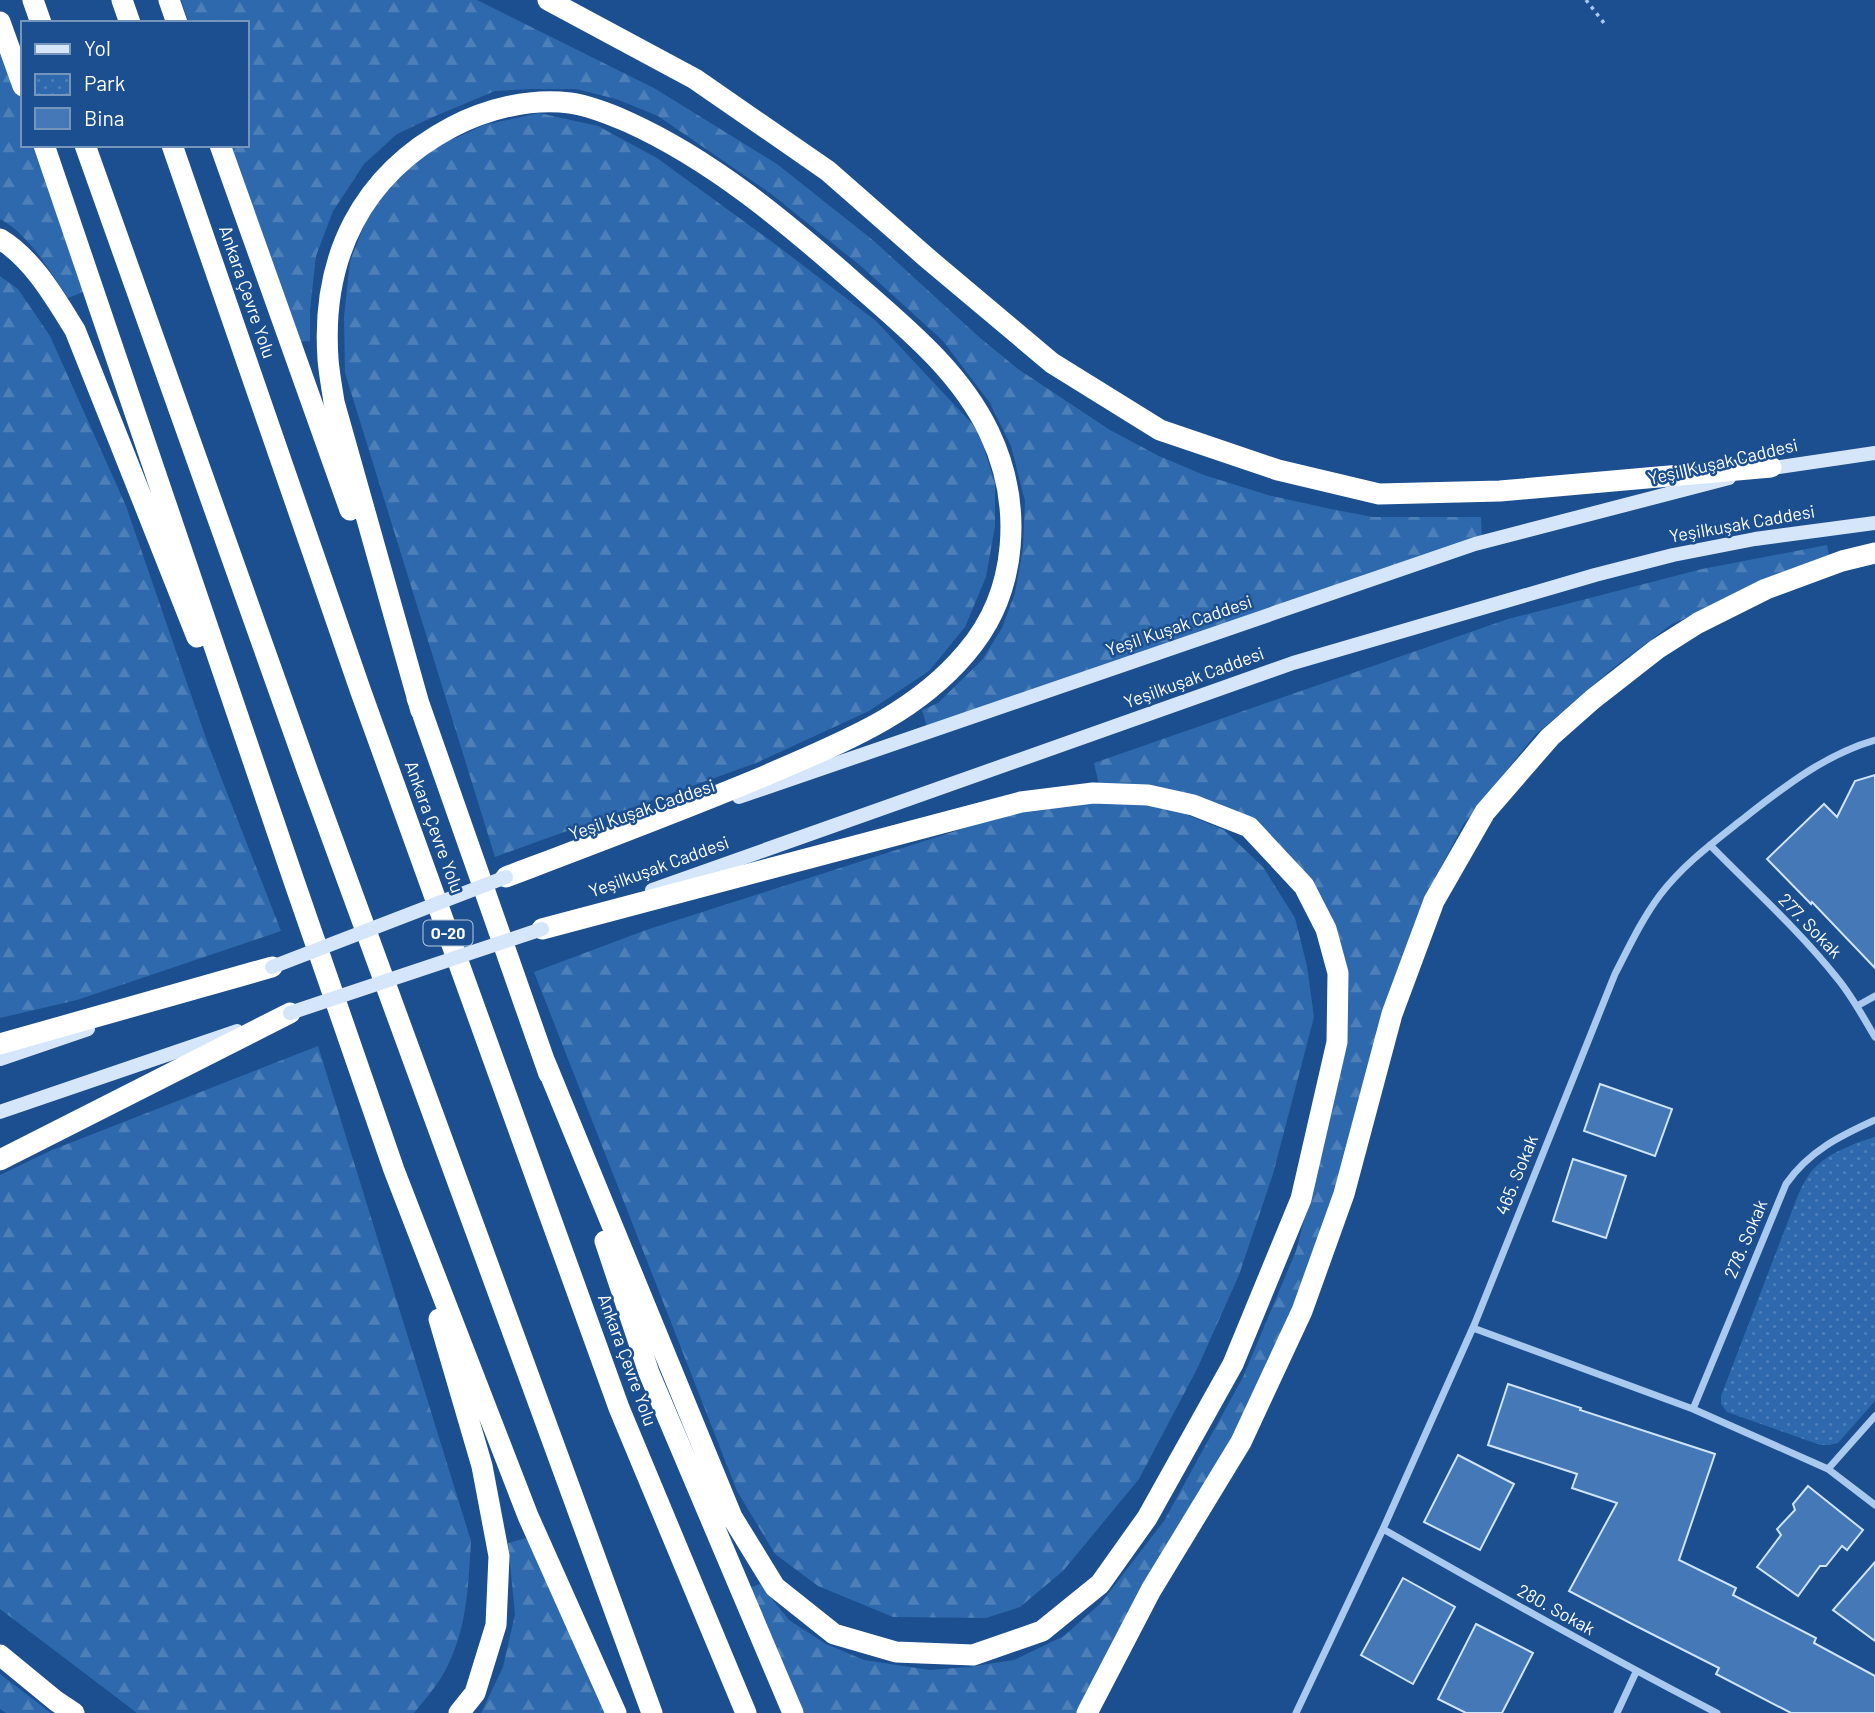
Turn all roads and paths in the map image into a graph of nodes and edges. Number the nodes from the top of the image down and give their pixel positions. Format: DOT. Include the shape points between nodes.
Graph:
graph roads {
  1 [pos="33,0"];
  2 [pos="122,0"];
  3 [pos="169,0"];
  4 [pos="548,0"];
  5 [pos="1586,0"];
  6 [pos="40,21"];
  7 [pos="129,21"];
  8 [pos="176,21"];
  9 [pos="0,22"];
  10 [pos="1604,23"];
  11 [pos="21,80"];
  12 [pos="45,147"];
  13 [pos="86,147"];
  14 [pos="173,147"];
  15 [pos="221,147"];
  16 [pos="0,239"];
  17 [pos="1875,453"];
  18 [pos="1771,467"];
  19 [pos="1875,523"];
  20 [pos="1875,553"];
  21 [pos="421,711"];
  22 [pos="1875,740"];
  23 [pos="1710,845"];
  24 [pos="506,877"];
  25 [pos="294,881"];
  26 [pos="542,929"];
  27 [pos="272,967"];
  28 [pos="1875,996"];
  29 [pos="1857,1006"];
  30 [pos="290,1013"];
  31 [pos="1875,1037"];
  32 [pos="0,1044"];
  33 [pos="0,1059"];
  34 [pos="545,1062"];
  35 [pos="0,1112"];
  36 [pos="1875,1121"];
  37 [pos="0,1160"];
  38 [pos="394,1170"];
  39 [pos="1473,1328"];
  40 [pos="1693,1409"];
  41 [pos="1875,1416"];
  42 [pos="1828,1469"];
  43 [pos="1875,1505"];
  44 [pos="1383,1529"];
  45 [pos="0,1655"];
  46 [pos="1636,1672"];
  47 [pos="74,1713"];
  48 [pos="459,1713"];
  49 [pos="616,1713"];
  50 [pos="652,1713"];
  51 [pos="746,1713"];
  52 [pos="793,1713"];
  53 [pos="1087,1713"];
  54 [pos="1296,1713"];
  55 [pos="1617,1713"];
  56 [pos="1717,1713"];
  1 -- 6 [label="highway"];
  2 -- 7 [label="highway"];
  3 -- 8 [label="highway"];
  4 -- 18 [label="highway" via="695,79 828,171 1052,363 1160,430 1278,470 1378,494 1500,491"];
  5 -- 10 [label="path"];
  9 -- 11 [label="highway"];
  12 -- 25 [label="highway"];
  13 -- 50 [label="highway" via="309,775"];
  14 -- 51 [label="highway, Ankara Çevre Yolu / O-20" via="361,692 619,1408"];
  15 -- 21 [label="highway"];
  16 -- 25 [label="highway" via="46,284 75,330"];
  17 -- 18 [label="main road, Yeşil Kuşak Caddesi"];
  18 -- 24 [label="main road, Yeşil Kuşak Caddesi" via="1475,544"];
  19 -- 26 [label="main road, Yeşilkuşak Caddesi" via="1660,558 1293,663"];
  20 -- 53 [label="highway" via="1755,594 1657,649 1550,737 1485,812 1434,901 1392,1014 1344,1194 1302,1311 1241,1442 1152,1590"];
  21 -- 24 [label="highway" via="334,402 327,326 339,257 365,202 382,179 426,141 456,125 512,106 573,103 665,141 767,209 830,260 937,359 988,429 999,454 1010,505 1010,555 994,610 965,656 915,702 833,746 709,800"];
  21 -- 34 [label="highway"];
  22 -- 23 [label="street, 465. Sokak" via="1830,757"];
  23 -- 29 [label="street, 277. Sokak" via="1808,945"];
  23 -- 39 [label="street, 465. Sokak" via="1660,895 1615,974"];
  24 -- 27 [label="main road, Yeşil Kuşak Caddesi, bridge"];
  25 -- 38 [label="highway"];
  26 -- 30 [label="main road, Yeşilkuşak Caddesi, bridge"];
  26 -- 34 [label="highway" via="1021,802 1093,793 1148,795 1193,805 1249,827 1304,886 1326,929 1338,973 1337,1042 1301,1199 1233,1364 1147,1518 1100,1584 1042,1632 973,1655 896,1652 834,1634 775,1587 733,1517"];
  27 -- 32 [label="highway"];
  27 -- 33 [label="main road, Yeşil Kuşak Caddesi"];
  28 -- 29 [label="street"];
  29 -- 31 [label="street, 277. Sokak"];
  30 -- 35 [label="main road, Yeşilkuşak Caddesi"];
  30 -- 37 [label="highway"];
  34 -- 52 [label="highway" via="649,1373"];
  36 -- 40 [label="street, 278. Sokak" via="1825,1145 1786,1184"];
  38 -- 48 [label="highway" via="482,1466 499,1556 496,1625 475,1693"];
  38 -- 49 [label="highway" via="528,1516"];
  39 -- 40 [label="street"];
  39 -- 44 [label="street, 465. Sokak"];
  40 -- 42 [label="street"];
  41 -- 42 [label="street"];
  42 -- 43 [label="street"];
  44 -- 46 [label="street, 280. Sokak"];
  44 -- 54 [label="street, 465. Sokak"];
  45 -- 47 [label="highway"];
  46 -- 55 [label="street"];
  46 -- 56 [label="street, 280. Sokak"];
}
